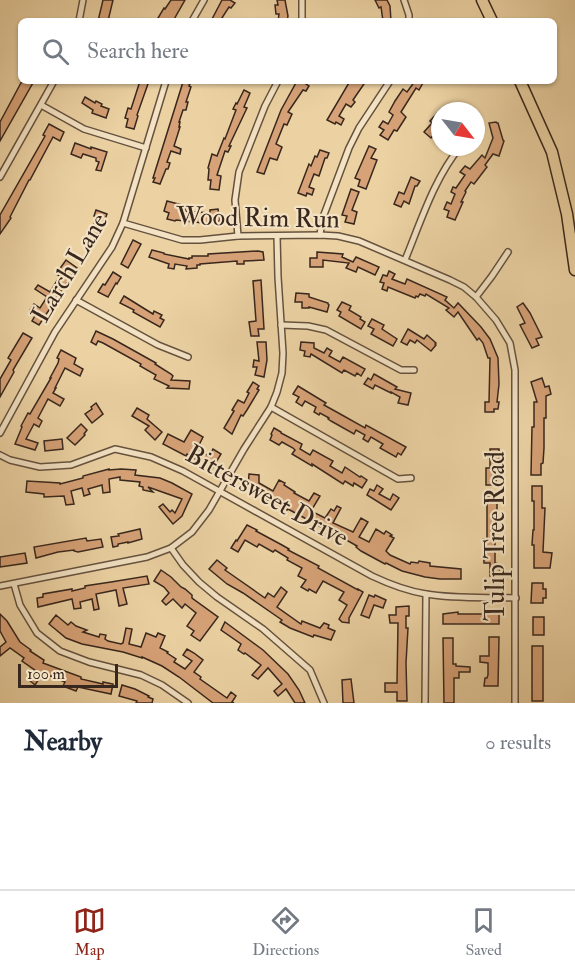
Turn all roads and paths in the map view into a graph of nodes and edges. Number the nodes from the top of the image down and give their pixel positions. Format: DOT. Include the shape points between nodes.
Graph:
graph roads {
  1 [pos="83,0"];
  2 [pos="204,0"];
  3 [pos="302,0"];
  4 [pos="404,0"];
  5 [pos="482,0"];
  6 [pos="80,18"];
  7 [pos="194,18"];
  8 [pos="302,18"];
  9 [pos="409,18"];
  10 [pos="491,18"];
  11 [pos="52,84"];
  12 [pos="165,84"];
  13 [pos="276,84"];
  14 [pos="388,84"];
  15 [pos="521,84"];
  16 [pos="41,105"];
  17 [pos="146,148"];
  18 [pos="452,156"];
  19 [pos="0,177"];
  20 [pos="123,223"];
  21 [pos="320,235"];
  22 [pos="238,236"];
  23 [pos="277,236"];
  24 [pos="508,252"];
  25 [pos="405,260"];
  26 [pos="575,270"];
  27 [pos="476,297"];
  28 [pos="76,300"];
  29 [pos="281,325"];
  30 [pos="188,357"];
  31 [pos="414,370"];
  32 [pos="515,370"];
  33 [pos="271,407"];
  34 [pos="0,433"];
  35 [pos="0,455"];
  36 [pos="411,478"];
  37 [pos="220,492"];
  38 [pos="171,548"];
  39 [pos="14,584"];
  40 [pos="0,586"];
  41 [pos="426,594"];
  42 [pos="516,598"];
  43 [pos="188,703"];
  44 [pos="324,703"];
  45 [pos="425,703"];
  46 [pos="515,703"];
  1 -- 6 [label="street"];
  2 -- 7 [label="street"];
  3 -- 8 [label="street"];
  4 -- 9 [label="street"];
  5 -- 10 [label="highway"];
  11 -- 16 [label="street"];
  12 -- 17 [label="street, Larch Lane"];
  13 -- 22 [label="street" via="239,172 235,200"];
  14 -- 21 [label="street" via="359,128 322,220"];
  15 -- 26 [label="highway" via="552,152"];
  16 -- 17 [label="street" via="84,129"];
  16 -- 19 [label="street" via="5,161"];
  17 -- 20 [label="street, Larch Lane"];
  18 -- 25 [label="street"];
  20 -- 22 [label="street, Wood Rim Run" via="182,240"];
  20 -- 28 [label="street, Larch Lane" via="112,247"];
  21 -- 23 [label="street, Wood Rim Run"];
  21 -- 25 [label="street, Wood Rim Run" via="359,241"];
  22 -- 23 [label="street, Wood Rim Run"];
  23 -- 29 [label="street"];
  24 -- 27 [label="street"];
  25 -- 27 [label="street, Wood Rim Run" via="464,287"];
  27 -- 32 [label="street, Wood Rim Run" via="510,343"];
  28 -- 30 [label="street"];
  28 -- 34 [label="street, Larch Lane"];
  29 -- 31 [label="street" via="326,330 401,370"];
  29 -- 33 [label="street" via="282,373"];
  32 -- 42 [label="street, Tulip Tree Road"];
  33 -- 36 [label="street" via="398,478"];
  33 -- 37 [label="street"];
  35 -- 37 [label="street, Bittersweet Drive" via="40,467 71,465 115,449 151,457"];
  37 -- 38 [label="street" via="192,532"];
  37 -- 41 [label="street, Bittersweet Drive" via="372,576"];
  38 -- 39 [label="street" via="147,557"];
  38 -- 44 [label="street" via="199,582 310,670"];
  39 -- 40 [label="street"];
  39 -- 43 [label="street" via="20,605 37,633 60,651 141,675"];
  41 -- 42 [label="street, Bittersweet Drive"];
  41 -- 45 [label="street"];
  42 -- 46 [label="street, Tulip Tree Road"];
}
